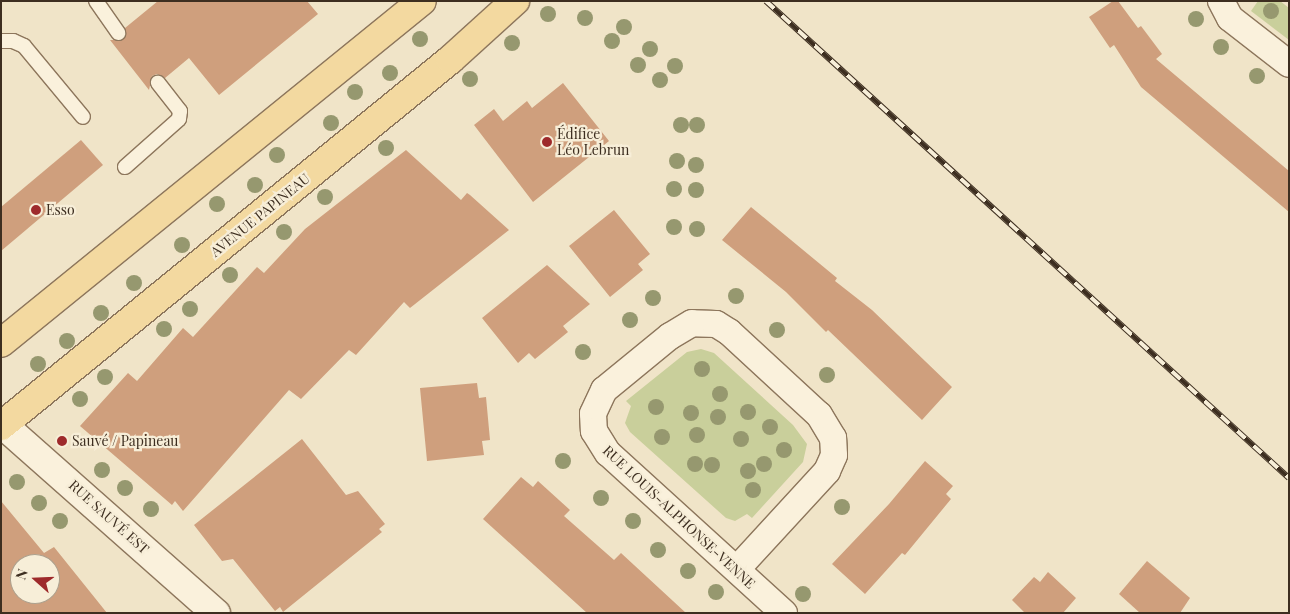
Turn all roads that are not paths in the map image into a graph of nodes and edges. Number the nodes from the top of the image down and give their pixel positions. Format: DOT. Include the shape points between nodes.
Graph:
graph roads {
  1 [pos="96,1"];
  2 [pos="422,1"];
  3 [pos="516,1"];
  4 [pos="1221,1"];
  5 [pos="118,33"];
  6 [pos="1,41"];
  7 [pos="1289,64"];
  8 [pos="158,83"];
  9 [pos="83,117"];
  10 [pos="125,167"];
  11 [pos="1,343"];
  12 [pos="2,424"];
  13 [pos="737,569"];
  14 [pos="216,613"];
  15 [pos="784,613"];
  1 -- 5 [label="lane"];
  2 -- 11 [label="main road"];
  3 -- 12 [label="main road, AVENUE PAPINEAU" via="435,72"];
  4 -- 7 [label="street" via="1234,22"];
  6 -- 9 [label="lane" via="13,41 24,46"];
  8 -- 10 [label="lane" via="180,111 179,119"];
  12 -- 14 [label="main road, RUE SAUVÉ EST"];
  13 -- 13 [label="street, RUE LOUIS-ALPHONSE-VENNE" via="602,447 594,431 593,414 599,397 684,326 708,322 729,332 826,423 834,447 828,471"];
  13 -- 15 [label="street, RUE LOUIS-ALPHONSE-VENNE"];
}
